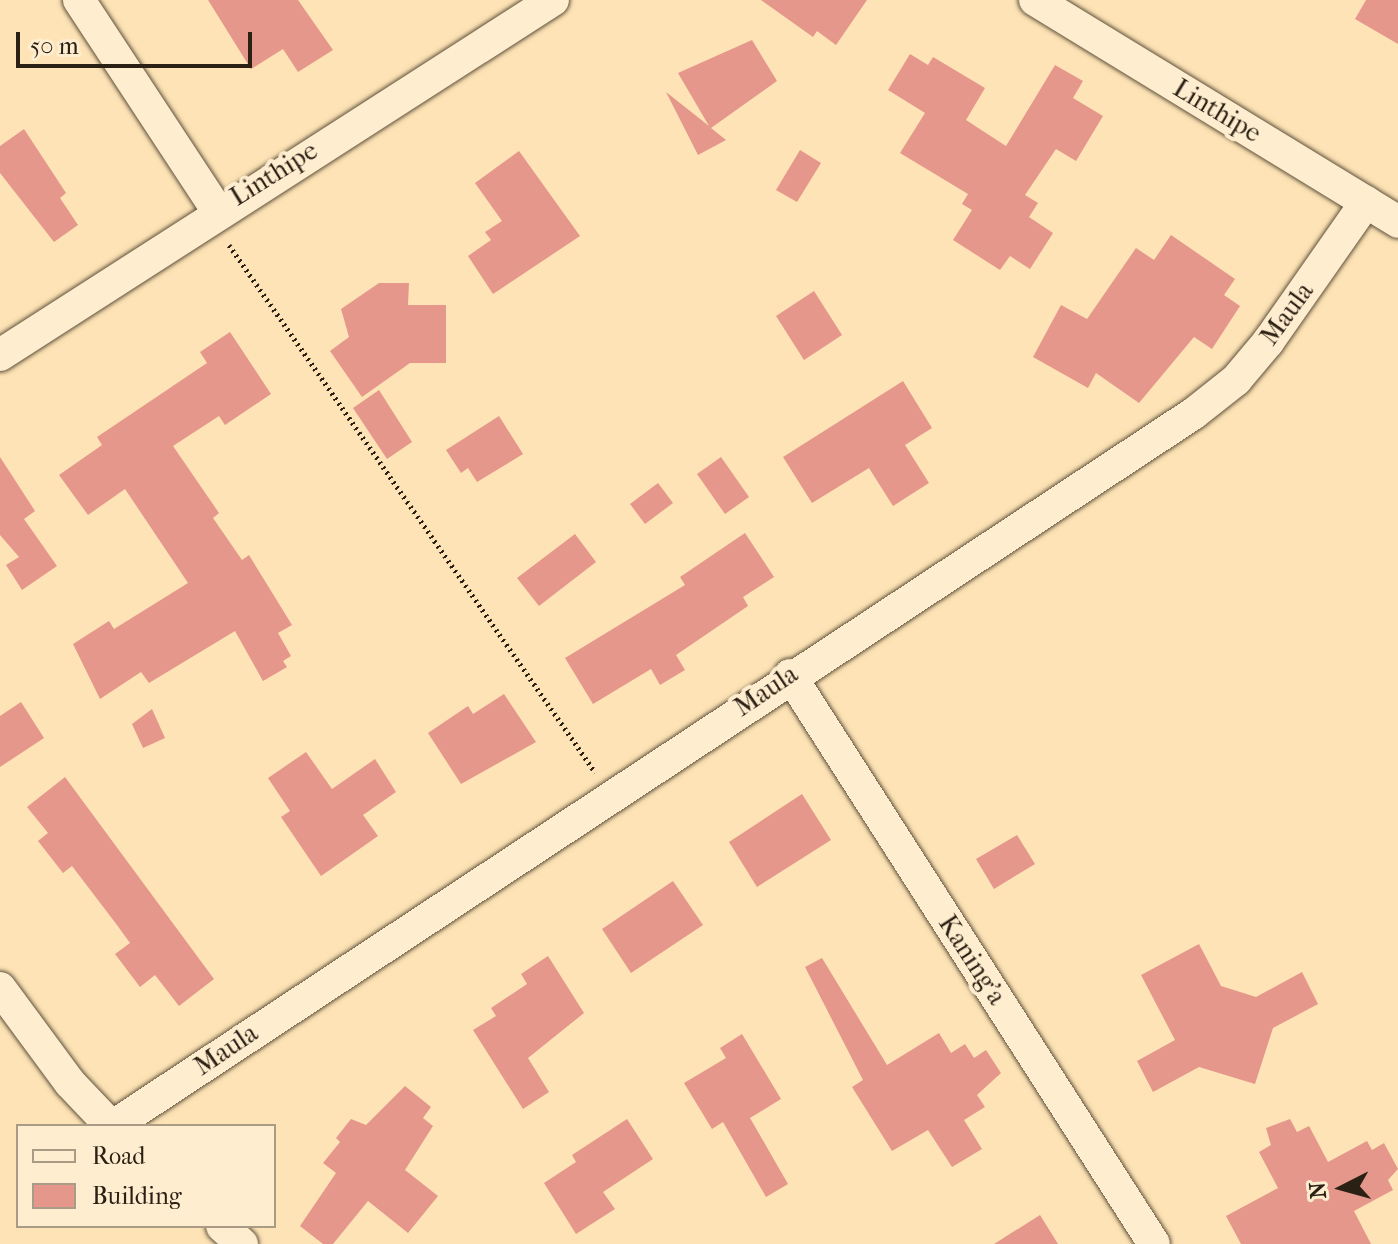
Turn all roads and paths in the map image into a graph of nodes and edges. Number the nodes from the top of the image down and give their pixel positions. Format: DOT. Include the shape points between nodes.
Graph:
graph roads {
  1 [pos="79,0"];
  2 [pos="553,0"];
  3 [pos="1035,0"];
  4 [pos="1366,202"];
  5 [pos="217,210"];
  6 [pos="1398,222"];
  7 [pos="0,355"];
  8 [pos="790,675"];
  9 [pos="611,795"];
  10 [pos="0,988"];
  11 [pos="110,1124"];
  12 [pos="115,1124"];
  13 [pos="224,1228"];
  14 [pos="242,1244"];
  15 [pos="1154,1244"];
  1 -- 5 [label="street"];
  2 -- 5 [label="street, Linthipe"];
  3 -- 4 [label="street, Linthipe"];
  4 -- 6 [label="street, Linthipe"];
  4 -- 8 [label="street, Maula" via="1236,380"];
  5 -- 7 [label="street, Linthipe"];
  5 -- 9 [label="path" via="233,253"];
  8 -- 9 [label="street, Maula"];
  8 -- 15 [label="street, Kaning'a"];
  9 -- 12 [label="street, Maula"];
  10 -- 11 [label="street" via="70,1083"];
  13 -- 14 [label="street"];
}
